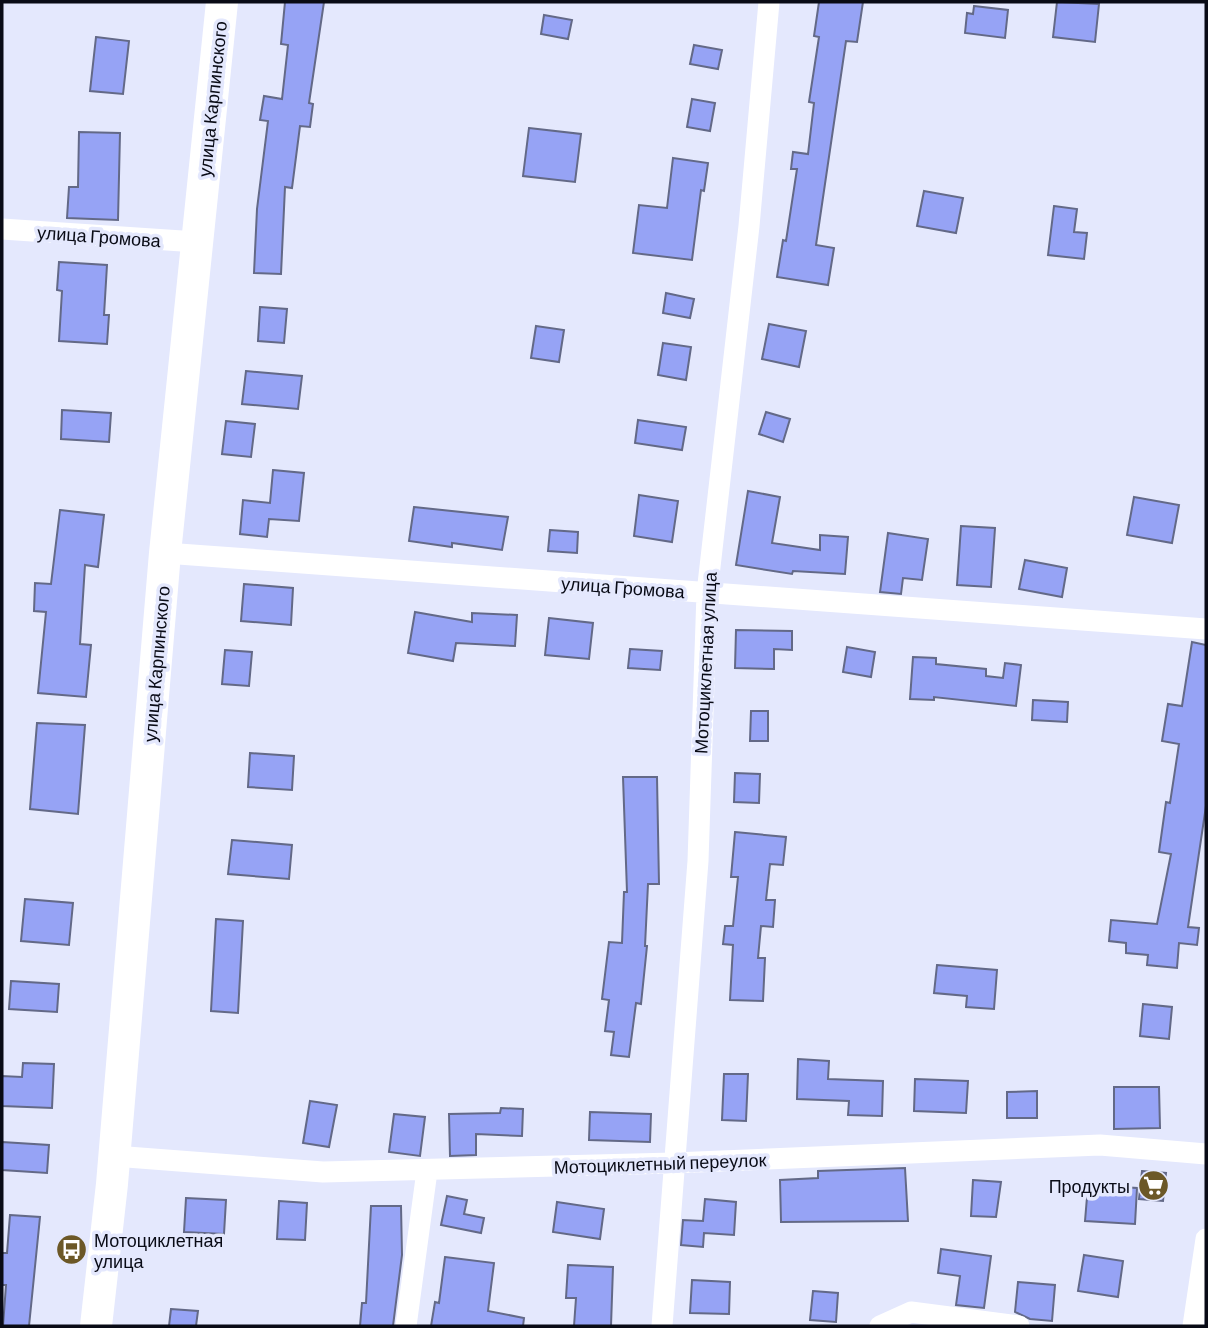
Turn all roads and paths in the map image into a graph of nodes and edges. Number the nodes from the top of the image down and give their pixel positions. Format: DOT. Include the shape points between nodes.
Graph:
graph roads {
  1 [pos="222,2"];
  2 [pos="769,2"];
  3 [pos="2,229"];
  4 [pos="197,242"];
  5 [pos="165,553"];
  6 [pos="706,593"];
  7 [pos="1206,629"];
  8 [pos="1206,1154"];
  9 [pos="114,1156"];
  10 [pos="673,1163"];
  11 [pos="427,1171"];
  12 [pos="1206,1239"];
  13 [pos="96,1326"];
  14 [pos="406,1326"];
  15 [pos="662,1326"];
  16 [pos="880,1326"];
  17 [pos="1019,1326"];
  18 [pos="1193,1326"];
  1 -- 4 [label="main road, улица Карпинского"];
  2 -- 6 [label="street, Мотоциклетная улица" via="749,226"];
  3 -- 4 [label="street, улица Громова"];
  4 -- 5 [label="main road, улица Карпинского"];
  5 -- 6 [label="street, улица Громова"];
  5 -- 9 [label="main road, улица Карпинского"];
  6 -- 7 [label="street, улица Громова"];
  6 -- 10 [label="street, Мотоциклетная улица" via="698,862"];
  8 -- 10 [label="street, Мотоциклетный переулок" via="1100,1145"];
  9 -- 11 [label="street, Мотоциклетный переулок" via="323,1172"];
  9 -- 13 [label="main road, улица Карпинского"];
  10 -- 11 [label="street, Мотоциклетный переулок"];
  10 -- 15 [label="street, Мотоциклетная улица"];
  11 -- 14 [label="street"];
  12 -- 18 [label="street"];
  16 -- 17 [label="street" via="911,1312"];
}
